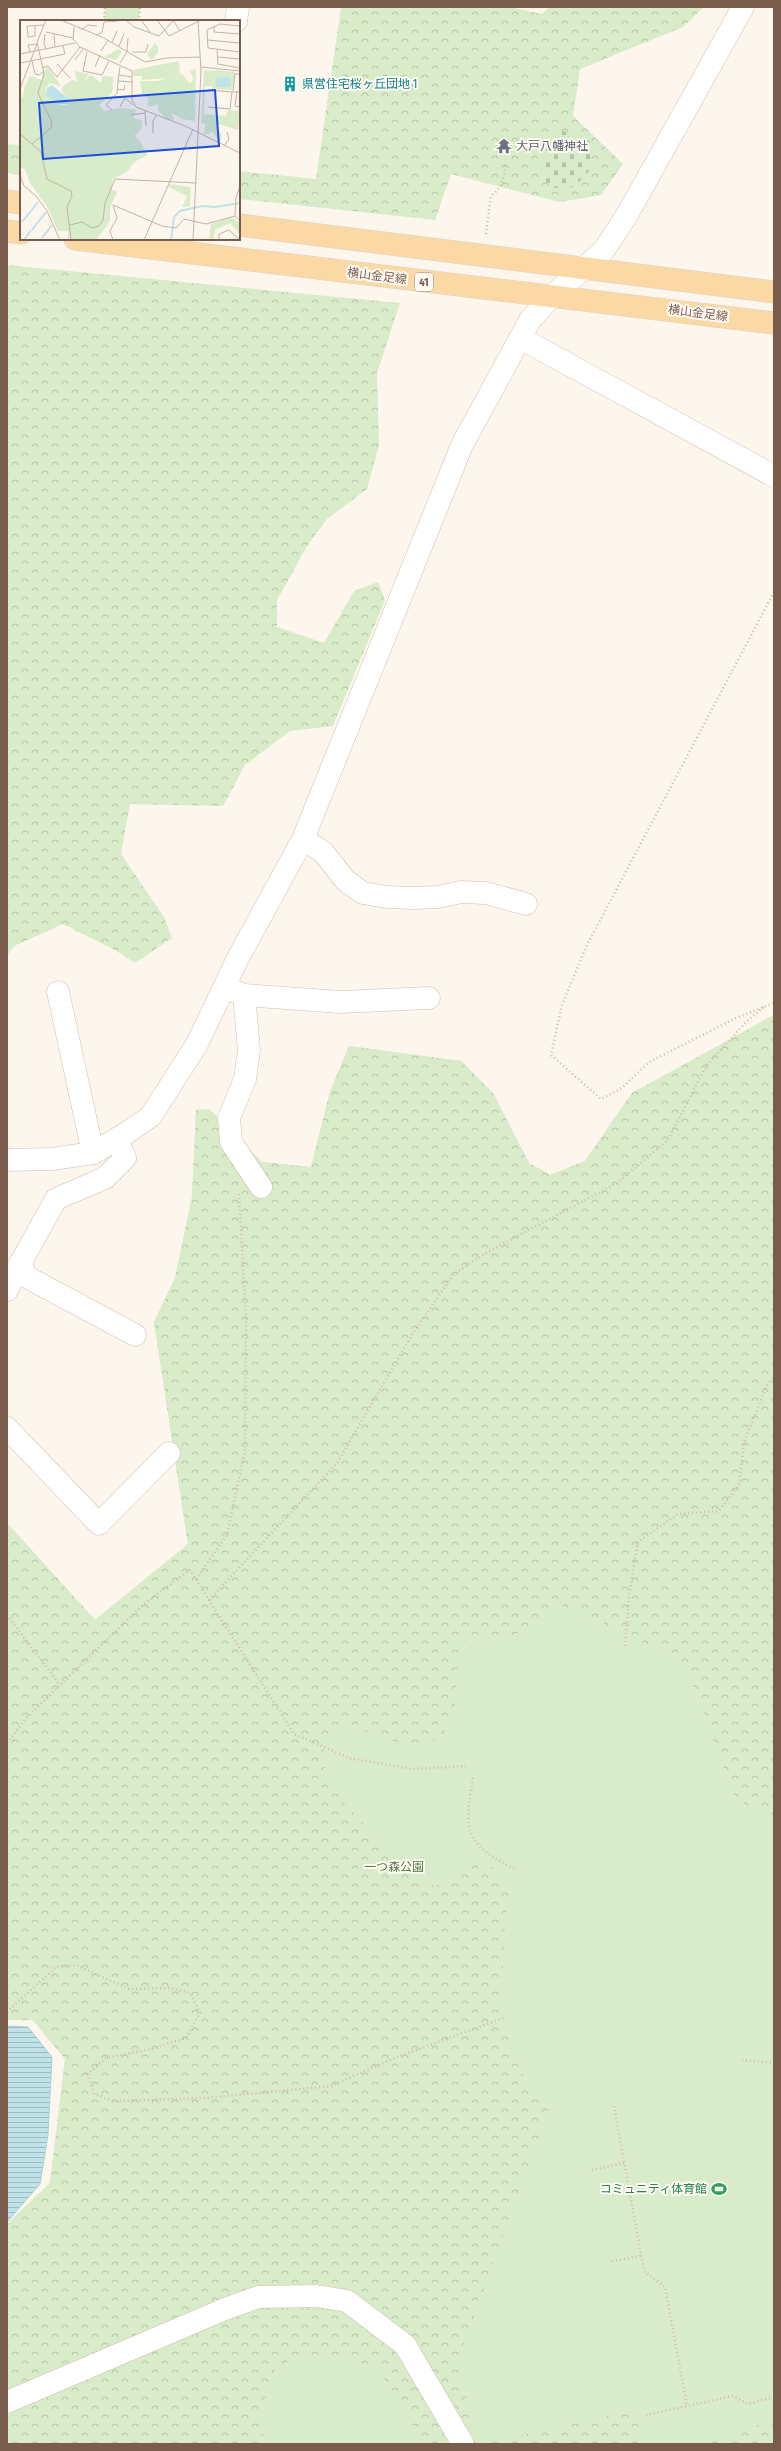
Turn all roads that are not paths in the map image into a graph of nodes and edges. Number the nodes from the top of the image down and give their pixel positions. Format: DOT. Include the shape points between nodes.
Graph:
graph roads {
  1 [pos="238,7"];
  2 [pos="743,7"];
  3 [pos="236,20"];
  4 [pos="7,201"];
  5 [pos="20,203"];
  6 [pos="240,225"];
  7 [pos="7,231"];
  8 [pos="20,233"];
  9 [pos="83,240"];
  10 [pos="584,269"];
  11 [pos="774,292"];
  12 [pos="551,297"];
  13 [pos="774,323"];
  14 [pos="520,338"];
  15 [pos="774,476"];
  16 [pos="303,839"];
  17 [pos="526,904"];
  18 [pos="224,987"];
  19 [pos="58,992"];
  20 [pos="244,995"];
  21 [pos="429,998"];
  22 [pos="117,1139"];
  23 [pos="93,1152"];
  24 [pos="7,1160"];
  25 [pos="261,1187"];
  26 [pos="21,1262"];
  27 [pos="7,1290"];
  28 [pos="135,1335"];
  29 [pos="7,1428"];
  30 [pos="168,1453"];
  31 [pos="7,2402"];
  32 [pos="463,2444"];
  1 -- 3 [label="street"];
  2 -- 10 [label="street" via="627,215 604,250"];
  4 -- 5 [label="main road"];
  6 -- 10 [label="main road"];
  7 -- 8 [label="main road"];
  9 -- 12 [label="main road, 横山金足線 / 41"];
  10 -- 11 [label="main road"];
  10 -- 12 [label="street"];
  12 -- 13 [label="main road, 横山金足線 / 41"];
  12 -- 14 [label="street" via="530,320"];
  14 -- 15 [label="street"];
  14 -- 16 [label="street" via="462,445"];
  16 -- 17 [label="street" via="322,852 346,881 363,893 414,898 438,897 461,892 486,893"];
  16 -- 18 [label="street"];
  18 -- 20 [label="street"];
  18 -- 22 [label="street" via="197,1044 151,1116"];
  19 -- 23 [label="street"];
  20 -- 21 [label="street" via="340,1002"];
  20 -- 25 [label="street" via="249,1050 245,1079 229,1118 231,1142"];
  22 -- 23 [label="street"];
  22 -- 26 [label="street" via="125,1158 105,1178 56,1199"];
  23 -- 24 [label="street" via="52,1159"];
  26 -- 27 [label="street"];
  26 -- 28 [label="street" via="25,1276"];
  29 -- 30 [label="street" via="99,1524"];
  31 -- 32 [label="street" via="258,2297 316,2296 347,2301 405,2345"];
}
